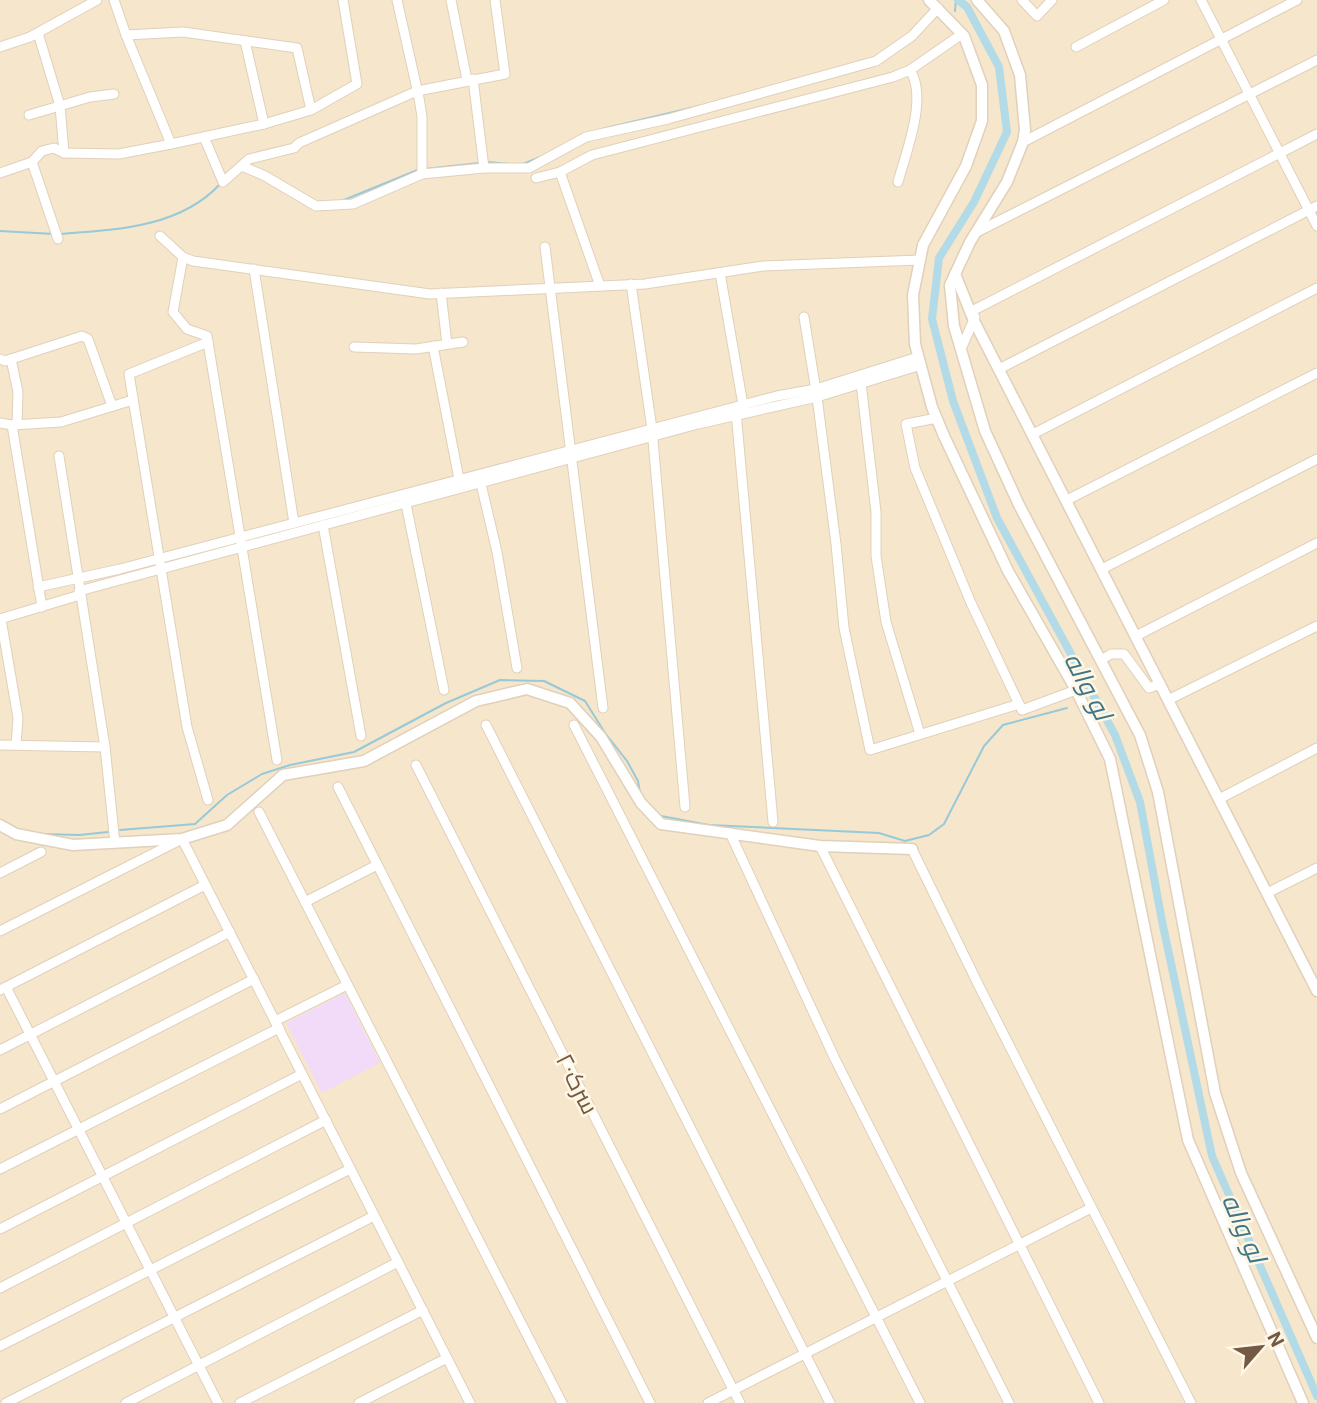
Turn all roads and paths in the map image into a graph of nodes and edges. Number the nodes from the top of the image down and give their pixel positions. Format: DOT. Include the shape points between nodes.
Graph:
graph roads {
  1 [pos="97,0"];
  2 [pos="114,0"];
  3 [pos="343,0"];
  4 [pos="397,0"];
  5 [pos="451,0"];
  6 [pos="495,0"];
  7 [pos="977,0"];
  8 [pos="1021,0"];
  9 [pos="1052,0"];
  10 [pos="1164,0"];
  11 [pos="1201,0"];
  12 [pos="1297,0"];
  13 [pos="933,4"];
  14 [pos="38,33"];
  15 [pos="962,34"];
  16 [pos="126,35"];
  17 [pos="1221,39"];
  18 [pos="245,41"];
  19 [pos="0,47"];
  20 [pos="1076,47"];
  21 [pos="1317,60"];
  22 [pos="910,70"];
  23 [pos="470,79"];
  24 [pos="417,91"];
  25 [pos="114,94"];
  26 [pos="1249,94"];
  27 [pos="60,106"];
  28 [pos="311,110"];
  29 [pos="29,115"];
  30 [pos="264,124"];
  31 [pos="1317,134"];
  32 [pos="204,137"];
  33 [pos="1023,142"];
  34 [pos="171,144"];
  35 [pos="64,153"];
  36 [pos="1280,153"];
  37 [pos="32,162"];
  38 [pos="242,166"];
  39 [pos="484,167"];
  40 [pos="559,172"];
  41 [pos="0,173"];
  42 [pos="422,174"];
  43 [pos="536,178"];
  44 [pos="898,182"];
  45 [pos="1313,208"];
  46 [pos="1317,226"];
  47 [pos="975,234"];
  48 [pos="160,236"];
  49 [pos="58,239"];
  50 [pos="545,247"];
  51 [pos="183,257"];
  52 [pos="920,260"];
  53 [pos="254,269"];
  54 [pos="720,273"];
  55 [pos="955,274"];
  56 [pos="631,284"];
  57 [pos="600,286"];
  58 [pos="548,288"];
  59 [pos="1317,288"];
  60 [pos="441,293"];
  61 [pos="974,314"];
  62 [pos="804,317"];
  63 [pos="208,342"];
  64 [pos="463,342"];
  65 [pos="447,344"];
  66 [pos="433,346"];
  67 [pos="354,347"];
  68 [pos="961,349"];
  69 [pos="0,359"];
  70 [pos="12,359"];
  71 [pos="919,361"];
  72 [pos="999,369"];
  73 [pos="1317,373"];
  74 [pos="861,383"];
  75 [pos="817,393"];
  76 [pos="133,400"];
  77 [pos="112,406"];
  78 [pos="738,409"];
  79 [pos="937,418"];
  80 [pos="0,424"];
  81 [pos="14,425"];
  82 [pos="652,434"];
  83 [pos="1033,434"];
  84 [pos="570,455"];
  85 [pos="59,456"];
  86 [pos="1317,459"];
  87 [pos="459,479"];
  88 [pos="481,484"];
  89 [pos="1067,500"];
  90 [pos="406,505"];
  91 [pos="294,523"];
  92 [pos="323,525"];
  93 [pos="240,537"];
  94 [pos="1317,543"];
  95 [pos="242,548"];
  96 [pos="160,558"];
  97 [pos="162,569"];
  98 [pos="1101,569"];
  99 [pos="77,579"];
  100 [pos="38,587"];
  101 [pos="80,593"];
  102 [pos="42,607"];
  103 [pos="1,619"];
  104 [pos="1317,626"];
  105 [pos="1136,636"];
  106 [pos="1101,660"];
  107 [pos="517,668"];
  108 [pos="1160,684"];
  109 [pos="444,690"];
  110 [pos="1076,690"];
  111 [pos="1168,700"];
  112 [pos="1019,704"];
  113 [pos="603,708"];
  114 [pos="486,725"];
  115 [pos="574,725"];
  116 [pos="920,734"];
  117 [pos="361,736"];
  118 [pos="0,745"];
  119 [pos="16,745"];
  120 [pos="105,747"];
  121 [pos="1317,748"];
  122 [pos="278,760"];
  123 [pos="416,765"];
  124 [pos="338,787"];
  125 [pos="1219,799"];
  126 [pos="208,800"];
  127 [pos="685,807"];
  128 [pos="259,811"];
  129 [pos="773,822"];
  130 [pos="0,825"];
  131 [pos="730,833"];
  132 [pos="182,839"];
  133 [pos="115,842"];
  134 [pos="820,846"];
  135 [pos="912,849"];
  136 [pos="41,852"];
  137 [pos="377,865"];
  138 [pos="1317,868"];
  139 [pos="0,873"];
  140 [pos="205,885"];
  141 [pos="1267,894"];
  142 [pos="305,902"];
  143 [pos="0,931"];
  144 [pos="230,932"];
  145 [pos="254,979"];
  146 [pos="347,985"];
  147 [pos="3,989"];
  148 [pos="1317,989"];
  149 [pos="277,1025"];
  150 [pos="30,1035"];
  151 [pos="0,1050"];
  152 [pos="302,1074"];
  153 [pos="54,1082"];
  154 [pos="0,1109"];
  155 [pos="326,1120"];
  156 [pos="78,1130"];
  157 [pos="0,1169"];
  158 [pos="350,1169"];
  159 [pos="102,1177"];
  160 [pos="1091,1208"];
  161 [pos="374,1216"];
  162 [pos="126,1223"];
  163 [pos="0,1229"];
  164 [pos="1019,1245"];
  165 [pos="398,1262"];
  166 [pos="150,1270"];
  167 [pos="947,1281"];
  168 [pos="0,1288"];
  169 [pos="423,1310"];
  170 [pos="174,1317"];
  171 [pos="876,1318"];
  172 [pos="1317,1338"];
  173 [pos="0,1346"];
  174 [pos="805,1354"];
  175 [pos="447,1358"];
  176 [pos="199,1365"];
  177 [pos="733,1390"];
  178 [pos="6,1403"];
  179 [pos="126,1403"];
  180 [pos="218,1403"];
  181 [pos="240,1403"];
  182 [pos="359,1403"];
  183 [pos="470,1403"];
  184 [pos="562,1403"];
  185 [pos="650,1403"];
  186 [pos="708,1403"];
  187 [pos="740,1403"];
  188 [pos="830,1403"];
  189 [pos="920,1403"];
  190 [pos="1009,1403"];
  191 [pos="1099,1403"];
  192 [pos="1191,1403"];
  193 [pos="1303,1403"];
  1 -- 14 [label="street"];
  2 -- 16 [label="street"];
  3 -- 28 [label="street" via="357,84"];
  4 -- 24 [label="street"];
  5 -- 23 [label="street"];
  6 -- 23 [label="street" via="505,74"];
  7 -- 33 [label="street" via="1004,31 1020,75"];
  8 -- 9 [label="street" via="1037,16"];
  10 -- 20 [label="street"];
  11 -- 17 [label="street"];
  12 -- 17 [label="street"];
  13 -- 15 [label="street"];
  13 -- 39 [label="street" via="912,36 876,61 586,137 529,168"];
  14 -- 19 [label="street"];
  14 -- 27 [label="street"];
  15 -- 22 [label="street"];
  15 -- 52 [label="street" via="982,85 982,121"];
  16 -- 18 [label="street" via="183,32"];
  16 -- 34 [label="street"];
  17 -- 26 [label="street"];
  17 -- 33 [label="street"];
  18 -- 28 [label="street" via="297,48"];
  18 -- 30 [label="street"];
  21 -- 26 [label="street"];
  22 -- 40 [label="street" via="592,155"];
  22 -- 44 [label="street" via="917,104"];
  23 -- 24 [label="street"];
  23 -- 39 [label="street"];
  24 -- 38 [label="street" via="294,148 249,159"];
  24 -- 42 [label="street"];
  25 -- 27 [label="street"];
  26 -- 36 [label="street"];
  26 -- 47 [label="street"];
  27 -- 29 [label="street"];
  27 -- 35 [label="street"];
  28 -- 30 [label="street"];
  30 -- 32 [label="street"];
  31 -- 36 [label="street"];
  32 -- 34 [label="street"];
  32 -- 38 [label="street" via="223,182"];
  33 -- 47 [label="street" via="1007,181"];
  34 -- 35 [label="street" via="119,154"];
  35 -- 37 [label="street" via="54,148 42,151"];
  36 -- 45 [label="street"];
  36 -- 61 [label="street"];
  37 -- 41 [label="street"];
  37 -- 49 [label="street"];
  38 -- 42 [label="street" via="316,206 353,204"];
  39 -- 42 [label="street"];
  40 -- 43 [label="street"];
  40 -- 57 [label="street"];
  45 -- 46 [label="street"];
  45 -- 72 [label="street"];
  47 -- 55 [label="street"];
  48 -- 51 [label="street"];
  50 -- 58 [label="street"];
  51 -- 53 [label="street"];
  51 -- 63 [label="street" via="173,312 187,329 207,336"];
  52 -- 54 [label="street" via="763,266"];
  52 -- 71 [label="street" via="913,295"];
  53 -- 60 [label="street"];
  53 -- 91 [label="street"];
  54 -- 56 [label="street"];
  54 -- 78 [label="street"];
  55 -- 61 [label="street"];
  55 -- 68 [label="street" via="950,285"];
  56 -- 57 [label="street"];
  56 -- 82 [label="street"];
  57 -- 58 [label="street"];
  58 -- 60 [label="street"];
  58 -- 84 [label="street"];
  59 -- 83 [label="street"];
  60 -- 65 [label="street"];
  61 -- 68 [label="street"];
  61 -- 72 [label="street"];
  62 -- 75 [label="street"];
  63 -- 76 [label="street" via="129,374"];
  63 -- 93 [label="street"];
  64 -- 65 [label="street"];
  65 -- 66 [label="street"];
  66 -- 67 [label="street"];
  66 -- 87 [label="street"];
  68 -- 106 [label="street" via="991,443"];
  69 -- 70 [label="street"];
  70 -- 77 [label="street" via="82,335 88,340"];
  70 -- 81 [label="street" via="18,392"];
  71 -- 74 [label="street"];
  71 -- 75 [label="street"];
  71 -- 79 [label="street"];
  72 -- 83 [label="street"];
  73 -- 89 [label="street"];
  74 -- 75 [label="street"];
  74 -- 116 [label="street" via="886,622"];
  75 -- 78 [label="street"];
  75 -- 116 [label="street" via="844,628 870,750"];
  76 -- 77 [label="street"];
  76 -- 96 [label="street"];
  77 -- 81 [label="street" via="61,422"];
  78 -- 82 [label="street"];
  78 -- 129 [label="street"];
  79 -- 110 [label="street" via="1009,571"];
  79 -- 112 [label="street" via="905,424 915,468"];
  80 -- 81 [label="street"];
  81 -- 100 [label="street"];
  82 -- 84 [label="street"];
  82 -- 127 [label="street"];
  83 -- 89 [label="street"];
  84 -- 87 [label="street"];
  84 -- 88 [label="street"];
  84 -- 113 [label="street"];
  85 -- 99 [label="street"];
  86 -- 98 [label="street"];
  87 -- 91 [label="street"];
  88 -- 90 [label="street"];
  88 -- 107 [label="street"];
  89 -- 98 [label="street"];
  90 -- 92 [label="street"];
  90 -- 109 [label="street"];
  91 -- 93 [label="street"];
  92 -- 95 [label="street"];
  92 -- 117 [label="street"];
  93 -- 95 [label="street"];
  93 -- 96 [label="street"];
  94 -- 105 [label="street"];
  95 -- 97 [label="street"];
  95 -- 122 [label="street"];
  96 -- 97 [label="street"];
  96 -- 99 [label="street"];
  97 -- 101 [label="street"];
  97 -- 126 [label="street" via="187,727"];
  98 -- 105 [label="street"];
  99 -- 100 [label="street"];
  99 -- 101 [label="street"];
  100 -- 102 [label="street"];
  101 -- 102 [label="street"];
  101 -- 120 [label="street"];
  102 -- 103 [label="street"];
  103 -- 119 [label="street" via="18,718"];
  104 -- 111 [label="street"];
  105 -- 108 [label="street"];
  106 -- 108 [label="street" via="1124,654 1149,688"];
  106 -- 172 [label="street" via="1140,735 1158,792 1219,1104 1241,1173"];
  108 -- 111 [label="street"];
  110 -- 112 [label="street" via="1022,710"];
  110 -- 193 [label="street" via="1110,759 1188,1140"];
  111 -- 125 [label="street"];
  112 -- 116 [label="street"];
  114 -- 174 [label="street"];
  115 -- 171 [label="street"];
  118 -- 119 [label="street"];
  119 -- 120 [label="street"];
  120 -- 133 [label="street"];
  121 -- 125 [label="street"];
  123 -- 177 [label="street, سرک۲۰"];
  124 -- 137 [label="street"];
  125 -- 141 [label="street"];
  128 -- 142 [label="street"];
  130 -- 133 [label="street" via="16,834 73,845"];
  131 -- 132 [label="street" via="662,824 641,803 601,737 570,702 527,689 476,701 364,761 283,775 228,825"];
  131 -- 134 [label="street"];
  131 -- 167 [label="street" via="835,1059"];
  132 -- 133 [label="street"];
  132 -- 140 [label="street"];
  132 -- 143 [label="street"];
  134 -- 135 [label="street"];
  134 -- 164 [label="street"];
  135 -- 160 [label="street"];
  136 -- 139 [label="street"];
  137 -- 142 [label="street"];
  137 -- 185 [label="street"];
  138 -- 141 [label="street"];
  140 -- 144 [label="street"];
  140 -- 147 [label="street"];
  141 -- 148 [label="street"];
  142 -- 146 [label="street"];
  144 -- 145 [label="street"];
  144 -- 150 [label="street"];
  145 -- 149 [label="street"];
  145 -- 153 [label="street"];
  146 -- 149 [label="street"];
  146 -- 184 [label="street"];
  147 -- 150 [label="street"];
  149 -- 152 [label="street"];
  149 -- 156 [label="street"];
  150 -- 151 [label="street"];
  150 -- 153 [label="street"];
  152 -- 155 [label="street"];
  152 -- 159 [label="street"];
  153 -- 154 [label="street"];
  153 -- 156 [label="street"];
  155 -- 158 [label="street"];
  155 -- 162 [label="street"];
  156 -- 157 [label="street"];
  156 -- 159 [label="street"];
  158 -- 161 [label="street"];
  158 -- 166 [label="street"];
  159 -- 162 [label="street"];
  159 -- 163 [label="street"];
  160 -- 164 [label="street"];
  160 -- 192 [label="street"];
  161 -- 165 [label="street"];
  161 -- 170 [label="street"];
  162 -- 166 [label="street"];
  162 -- 168 [label="street"];
  164 -- 167 [label="street"];
  164 -- 191 [label="street"];
  165 -- 169 [label="street"];
  165 -- 176 [label="street"];
  166 -- 170 [label="street"];
  166 -- 173 [label="street"];
  167 -- 171 [label="street"];
  167 -- 190 [label="street"];
  169 -- 175 [label="street"];
  169 -- 181 [label="street"];
  170 -- 176 [label="street"];
  170 -- 178 [label="street"];
  171 -- 174 [label="street"];
  171 -- 189 [label="street"];
  174 -- 177 [label="street"];
  174 -- 188 [label="street"];
  175 -- 182 [label="street"];
  175 -- 183 [label="street"];
  176 -- 179 [label="street"];
  176 -- 180 [label="street"];
  177 -- 186 [label="street"];
  177 -- 187 [label="street, سرک۲۰"];
}
